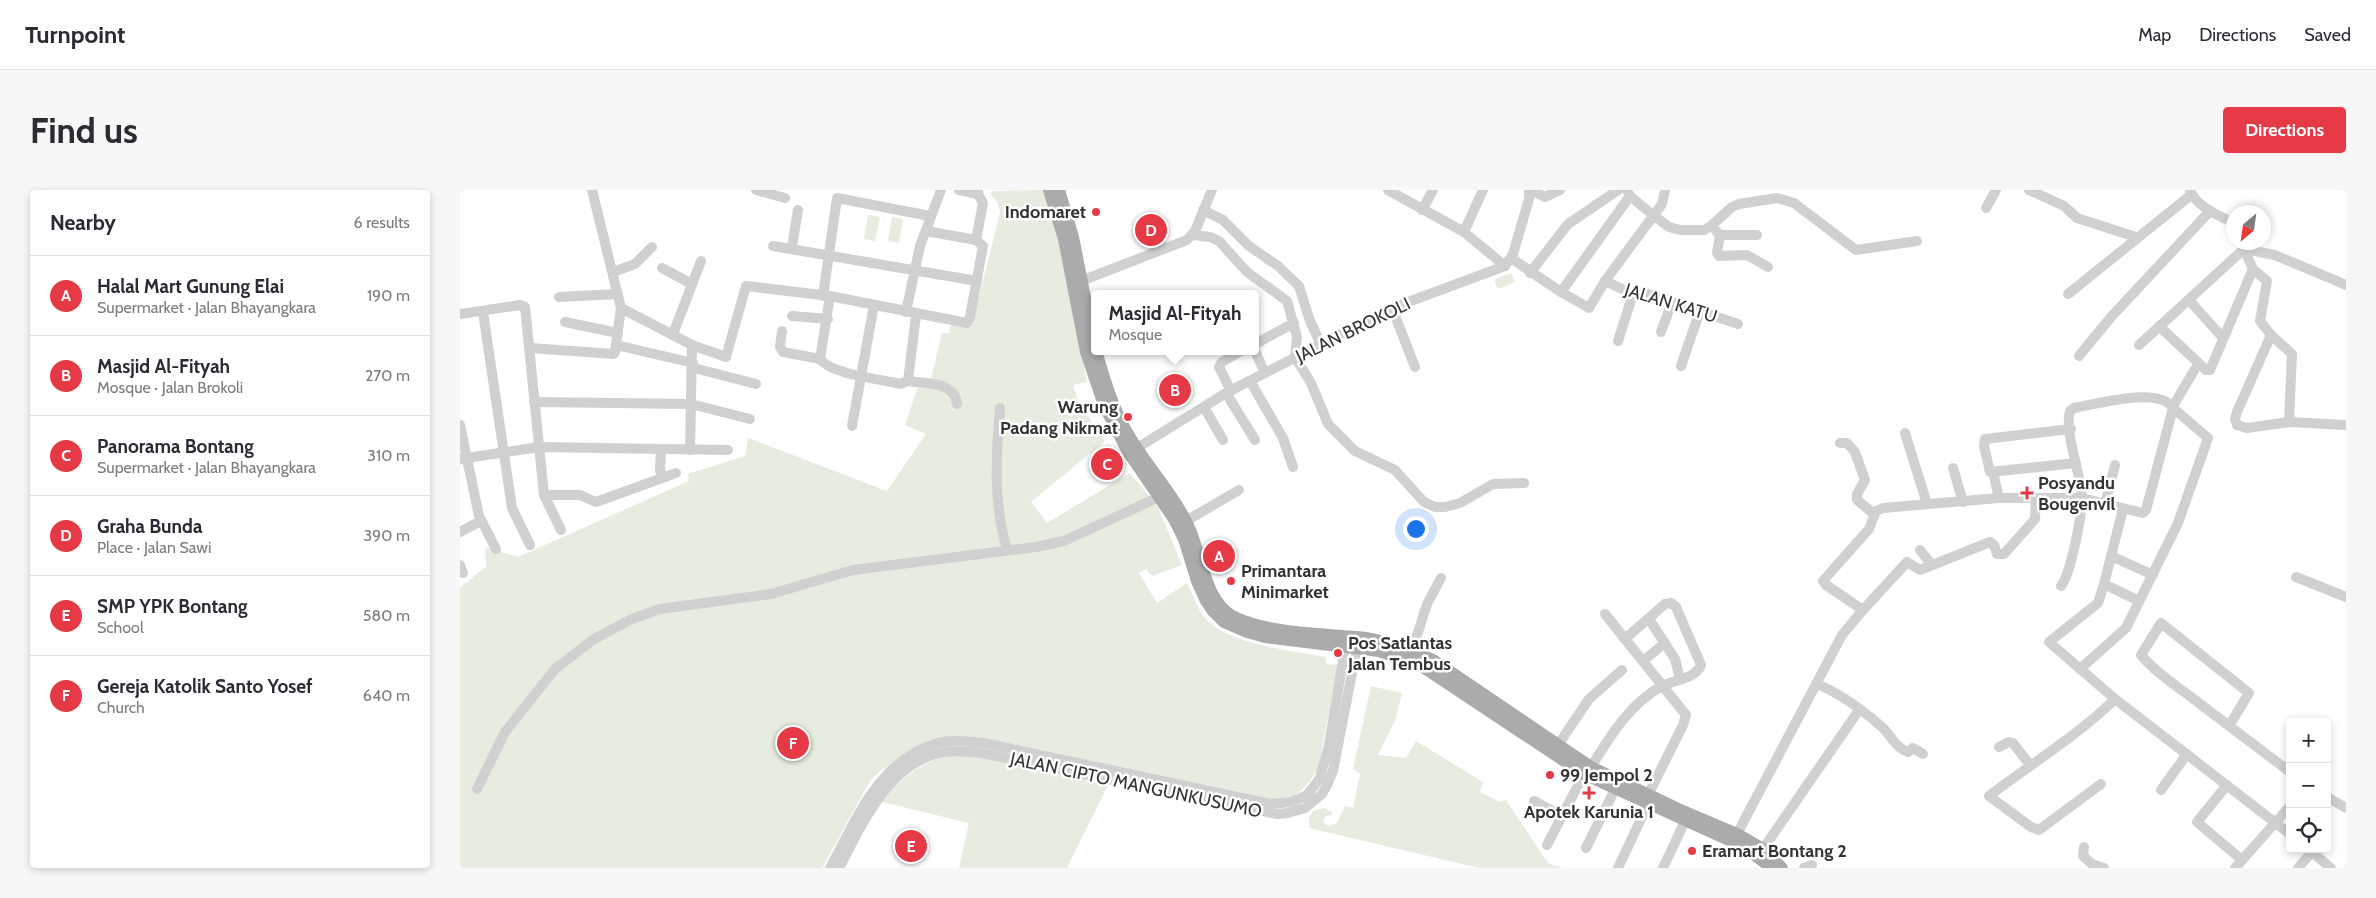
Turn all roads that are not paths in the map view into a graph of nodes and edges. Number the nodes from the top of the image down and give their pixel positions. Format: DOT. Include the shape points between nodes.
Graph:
graph roads {
  1 [pos="592,190"];
  2 [pos="756,190"];
  3 [pos="941,190"];
  4 [pos="959,190"];
  5 [pos="1049,190"];
  6 [pos="1059,190"];
  7 [pos="1212,190"];
  8 [pos="1433,190"];
  9 [pos="1483,190"];
  10 [pos="1530,190"];
  11 [pos="1560,190"];
  12 [pos="1618,190"];
  13 [pos="1996,190"];
  14 [pos="2029,190"];
  15 [pos="1393,191"];
  16 [pos="978,192"];
  17 [pos="2191,192"];
  18 [pos="1628,193"];
  19 [pos="785,198"];
  20 [pos="1660,204"];
  21 [pos="1986,208"];
  22 [pos="798,210"];
  23 [pos="1422,210"];
  24 [pos="2210,211"];
  25 [pos="1202,214"];
  26 [pos="930,216"];
  27 [pos="2226,219"];
  28 [pos="1712,226"];
  29 [pos="926,231"];
  30 [pos="1464,232"];
  31 [pos="1194,233"];
  32 [pos="1720,235"];
  33 [pos="1756,235"];
  34 [pos="2136,237"];
  35 [pos="1068,238"];
  36 [pos="976,240"];
  37 [pos="1917,241"];
  38 [pos="773,246"];
  39 [pos="652,247"];
  40 [pos="792,248"];
  41 [pos="2239,250"];
  42 [pos="2245,250"];
  43 [pos="2257,250"];
  44 [pos="830,254"];
  45 [pos="701,261"];
  46 [pos="1073,262"];
  47 [pos="1508,262"];
  48 [pos="1768,267"];
  49 [pos="662,268"];
  50 [pos="2253,269"];
  51 [pos="914,270"];
  52 [pos="613,272"];
  53 [pos="1530,273"];
  54 [pos="1082,280"];
  55 [pos="977,281"];
  56 [pos="1605,281"];
  57 [pos="692,284"];
  58 [pos="2346,285"];
  59 [pos="1561,292"];
  60 [pos="618,294"];
  61 [pos="1633,294"];
  62 [pos="2068,294"];
  63 [pos="827,296"];
  64 [pos="559,297"];
  65 [pos="2189,300"];
  66 [pos="1672,302"];
  67 [pos="874,305"];
  68 [pos="620,308"];
  69 [pos="1392,308"];
  70 [pos="1700,311"];
  71 [pos="483,312"];
  72 [pos="460,314"];
  73 [pos="911,314"];
  74 [pos="792,316"];
  75 [pos="828,319"];
  76 [pos="565,322"];
  77 [pos="1294,323"];
  78 [pos="1738,324"];
  79 [pos="1091,325"];
  80 [pos="2159,326"];
  81 [pos="782,331"];
  82 [pos="618,332"];
  83 [pos="1661,332"];
  84 [pos="673,334"];
  85 [pos="2271,335"];
  86 [pos="2223,338"];
  87 [pos="1618,341"];
  88 [pos="1259,342"];
  89 [pos="616,344"];
  90 [pos="692,344"];
  91 [pos="1319,345"];
  92 [pos="2139,345"];
  93 [pos="530,348"];
  94 [pos="1098,355"];
  95 [pos="1234,355"];
  96 [pos="1256,355"];
  97 [pos="1300,355"];
  98 [pos="2079,356"];
  99 [pos="820,359"];
  100 [pos="2198,364"];
  101 [pos="693,366"];
  102 [pos="1680,366"];
  103 [pos="1415,367"];
  104 [pos="1265,373"];
  105 [pos="860,375"];
  106 [pos="908,381"];
  107 [pos="1250,381"];
  108 [pos="756,384"];
  109 [pos="1228,392"];
  110 [pos="2176,400"];
  111 [pos="534,402"];
  112 [pos="691,404"];
  113 [pos="957,404"];
  114 [pos="1204,407"];
  115 [pos="1000,408"];
  116 [pos="750,418"];
  117 [pos="2289,422"];
  118 [pos="460,425"];
  119 [pos="2346,425"];
  120 [pos="852,426"];
  121 [pos="2071,429"];
  122 [pos="1905,433"];
  123 [pos="1222,440"];
  124 [pos="1255,440"];
  125 [pos="1840,443"];
  126 [pos="539,447"];
  127 [pos="1136,448"];
  128 [pos="661,449"];
  129 [pos="690,450"];
  130 [pos="728,450"];
  131 [pos="505,452"];
  132 [pos="464,458"];
  133 [pos="2076,463"];
  134 [pos="2115,464"];
  135 [pos="1293,467"];
  136 [pos="1953,468"];
  137 [pos="661,472"];
  138 [pos="1992,472"];
  139 [pos="676,473"];
  140 [pos="1524,483"];
  141 [pos="1240,490"];
  142 [pos="544,495"];
  143 [pos="1159,498"];
  144 [pos="1999,498"];
  145 [pos="2082,498"];
  146 [pos="2036,500"];
  147 [pos="1963,502"];
  148 [pos="1927,504"];
  149 [pos="2105,504"];
  150 [pos="2123,509"];
  151 [pos="1874,514"];
  152 [pos="481,521"];
  153 [pos="1186,521"];
  154 [pos="562,530"];
  155 [pos="460,532"];
  156 [pos="530,545"];
  157 [pos="496,549"];
  158 [pos="1007,550"];
  159 [pos="1920,550"];
  160 [pos="2111,556"];
  161 [pos="1932,565"];
  162 [pos="2153,575"];
  163 [pos="2296,577"];
  164 [pos="1441,578"];
  165 [pos="2104,584"];
  166 [pos="2061,586"];
  167 [pos="2346,597"];
  168 [pos="2139,601"];
  169 [pos="1863,610"];
  170 [pos="1605,614"];
  171 [pos="1649,619"];
  172 [pos="1626,639"];
  173 [pos="1352,642"];
  174 [pos="1664,643"];
  175 [pos="1412,651"];
  176 [pos="1643,661"];
  177 [pos="2080,669"];
  178 [pos="1622,670"];
  179 [pos="1680,679"];
  180 [pos="1817,684"];
  181 [pos="1662,686"];
  182 [pos="2115,698"];
  183 [pos="1859,710"];
  184 [pos="2229,726"];
  185 [pos="1530,732"];
  186 [pos="1558,745"];
  187 [pos="1999,747"];
  188 [pos="1923,754"];
  189 [pos="2187,754"];
  190 [pos="1080,763"];
  191 [pos="2030,765"];
  192 [pos="2286,769"];
  193 [pos="1587,770"];
  194 [pos="1078,774"];
  195 [pos="2101,784"];
  196 [pos="2227,785"];
  197 [pos="477,789"];
  198 [pos="1615,789"];
  199 [pos="2161,790"];
  200 [pos="2331,799"];
  201 [pos="1648,800"];
  202 [pos="1534,801"];
  203 [pos="2288,808"];
  204 [pos="2346,808"];
  205 [pos="1562,816"];
  206 [pos="1685,821"];
  207 [pos="2275,823"];
  208 [pos="2286,831"];
  209 [pos="1737,834"];
  210 [pos="1547,846"];
  211 [pos="2084,847"];
  212 [pos="1586,848"];
  213 [pos="1763,848"];
  214 [pos="2309,853"];
  215 [pos="2313,853"];
  216 [pos="2242,860"];
  217 [pos="830,868"];
  218 [pos="839,868"];
  219 [pos="1618,868"];
  220 [pos="1663,868"];
  221 [pos="1772,868"];
  222 [pos="1782,868"];
  223 [pos="2104,868"];
  224 [pos="2235,868"];
  225 [pos="2298,868"];
  226 [pos="2332,868"];
  1 -- 52 [label="street"];
  2 -- 19 [label="street"];
  3 -- 26 [label="street"];
  4 -- 16 [label="street"];
  5 -- 35 [label="main road"];
  6 -- 35 [label="main road"];
  7 -- 25 [label="street"];
  8 -- 23 [label="street"];
  9 -- 30 [label="street"];
  10 -- 11 [label="street" via="1545,197"];
  10 -- 47 [label="street" via="1530,199"];
  12 -- 53 [label="street" via="1568,224"];
  13 -- 21 [label="street"];
  14 -- 34 [label="street" via="2064,206 2077,218"];
  15 -- 23 [label="street"];
  16 -- 36 [label="street" via="983,203"];
  17 -- 24 [label="street"];
  17 -- 34 [label="street"];
  18 -- 20 [label="street"];
  18 -- 59 [label="street"];
  20 -- 28 [label="street" via="1669,227 1704,230"];
  20 -- 56 [label="street"];
  22 -- 40 [label="street"];
  23 -- 30 [label="street"];
  24 -- 27 [label="street"];
  24 -- 98 [label="street" via="2108,320"];
  25 -- 31 [label="street"];
  25 -- 91 [label="street" via="1224,220 1249,246 1278,266 1298,286"];
  26 -- 29 [label="street"];
  26 -- 44 [label="street" via="837,198"];
  28 -- 32 [label="street"];
  28 -- 37 [label="street" via="1735,206 1782,198 1794,203 1856,250"];
  29 -- 36 [label="street"];
  29 -- 51 [label="street"];
  30 -- 47 [label="street"];
  31 -- 54 [label="street" via="1187,240 1164,250"];
  31 -- 77 [label="street" via="1219,242 1247,272 1284,298"];
  32 -- 33 [label="street"];
  32 -- 48 [label="street" via="1716,253 1719,256 1747,255"];
  34 -- 62 [label="street"];
  35 -- 46 [label="main road"];
  36 -- 55 [label="street" via="983,246"];
  38 -- 40 [label="street"];
  39 -- 52 [label="street" via="633,265"];
  40 -- 44 [label="street"];
  41 -- 65 [label="street"];
  42 -- 50 [label="street"];
  43 -- 58 [label="street"];
  44 -- 51 [label="street"];
  44 -- 63 [label="street"];
  45 -- 57 [label="street"];
  46 -- 54 [label="main road"];
  46 -- 143 [label="main road" via="1086,352 1095,383 1120,437"];
  47 -- 53 [label="street"];
  47 -- 69 [label="street, JALAN BROKOLI"];
  49 -- 57 [label="street"];
  50 -- 85 [label="street" via="2268,283 2260,321"];
  50 -- 86 [label="street"];
  51 -- 55 [label="street"];
  51 -- 73 [label="street"];
  52 -- 60 [label="street"];
  53 -- 59 [label="street"];
  54 -- 79 [label="main road"];
  55 -- 73 [label="street" via="967,323"];
  56 -- 59 [label="street" via="1589,308"];
  56 -- 61 [label="street, JALAN KATU"];
  57 -- 84 [label="street"];
  60 -- 64 [label="street"];
  60 -- 68 [label="street"];
  61 -- 66 [label="street, JALAN KATU" via="1640,292"];
  61 -- 87 [label="street"];
  63 -- 67 [label="street"];
  63 -- 75 [label="street"];
  63 -- 90 [label="street" via="746,286 726,357"];
  65 -- 80 [label="street"];
  65 -- 86 [label="street"];
  66 -- 70 [label="street, JALAN KATU"];
  66 -- 83 [label="street"];
  67 -- 73 [label="street"];
  67 -- 105 [label="street"];
  68 -- 82 [label="street"];
  68 -- 84 [label="street"];
  69 -- 91 [label="street, JALAN BROKOLI"];
  69 -- 103 [label="street"];
  70 -- 78 [label="street, JALAN KATU"];
  70 -- 102 [label="street"];
  71 -- 72 [label="street"];
  71 -- 93 [label="street" via="520,305 525,307"];
  71 -- 131 [label="street"];
  73 -- 106 [label="street"];
  74 -- 75 [label="street"];
  75 -- 99 [label="street"];
  76 -- 82 [label="street"];
  77 -- 88 [label="street"];
  77 -- 97 [label="street"];
  80 -- 92 [label="street"];
  80 -- 100 [label="street"];
  81 -- 99 [label="street" via="782,352"];
  82 -- 89 [label="street"];
  84 -- 90 [label="street"];
  85 -- 117 [label="street" via="2292,354"];
  85 -- 117 [label="street" via="2235,419 2237,425 2247,428"];
  86 -- 100 [label="street" via="2210,370"];
  89 -- 93 [label="street" via="614,354"];
  89 -- 101 [label="street"];
  90 -- 101 [label="street"];
  91 -- 97 [label="street, JALAN BROKOLI"];
  93 -- 111 [label="street"];
  94 -- 127 [label="main road" via="1115,408"];
  95 -- 109 [label="street" via="1219,367"];
  96 -- 104 [label="street"];
  97 -- 104 [label="street, JALAN BROKOLI"];
  97 -- 140 [label="street" via="1325,419 1334,431 1361,455 1395,470 1427,504 1445,507 1488,486"];
  99 -- 105 [label="street" via="834,369"];
  100 -- 110 [label="street"];
  101 -- 108 [label="street"];
  101 -- 112 [label="street"];
  104 -- 107 [label="street, JALAN BROKOLI"];
  105 -- 106 [label="street" via="900,384"];
  105 -- 120 [label="street"];
  106 -- 113 [label="street" via="948,388"];
  107 -- 109 [label="street, JALAN BROKOLI"];
  107 -- 135 [label="street" via="1283,438"];
  109 -- 114 [label="street, JALAN BROKOLI"];
  109 -- 124 [label="street"];
  110 -- 121 [label="street" via="2146,396 2074,408 2069,413"];
  110 -- 150 [label="street" via="2146,510 2141,513"];
  110 -- 162 [label="street" via="2208,438 2178,523"];
  111 -- 112 [label="street"];
  111 -- 126 [label="street"];
  112 -- 116 [label="street"];
  112 -- 129 [label="street"];
  114 -- 123 [label="street"];
  114 -- 127 [label="street, JALAN BROKOLI"];
  115 -- 158 [label="street" via="995,462"];
  117 -- 119 [label="street"];
  118 -- 132 [label="street"];
  121 -- 133 [label="street"];
  121 -- 138 [label="street" via="1985,440 1988,469"];
  122 -- 148 [label="street"];
  125 -- 151 [label="street" via="1847,443 1855,452 1865,480 1857,500"];
  126 -- 128 [label="street"];
  126 -- 131 [label="street"];
  126 -- 142 [label="street"];
  127 -- 153 [label="main road"];
  128 -- 129 [label="street"];
  128 -- 137 [label="street"];
  129 -- 130 [label="street"];
  131 -- 132 [label="street"];
  131 -- 156 [label="street" via="512,508"];
  132 -- 152 [label="street"];
  133 -- 138 [label="street"];
  133 -- 145 [label="street"];
  134 -- 149 [label="street"];
  136 -- 147 [label="street"];
  137 -- 139 [label="street"];
  137 -- 142 [label="street" via="596,502 580,495"];
  138 -- 144 [label="street"];
  141 -- 153 [label="street"];
  142 -- 154 [label="street"];
  143 -- 158 [label="street" via="1064,541"];
  143 -- 173 [label="main road" via="1184,539 1206,601 1224,622 1265,637"];
  144 -- 146 [label="street"];
  144 -- 147 [label="street"];
  145 -- 146 [label="street"];
  145 -- 149 [label="street"];
  145 -- 166 [label="street" via="2070,570"];
  146 -- 161 [label="street" via="2035,519 2004,554 1997,554 1990,542"];
  147 -- 148 [label="street"];
  148 -- 151 [label="street" via="1883,508"];
  149 -- 150 [label="street"];
  150 -- 160 [label="street"];
  151 -- 169 [label="street" via="1869,529 1823,581"];
  152 -- 155 [label="street"];
  152 -- 157 [label="street"];
  153 -- 173 [label="main road" via="1212,594 1224,610 1248,622"];
  158 -- 197 [label="street" via="852,570 771,594 680,605 632,619 594,639 555,669 505,732"];
  159 -- 161 [label="street"];
  160 -- 162 [label="street"];
  160 -- 165 [label="street"];
  161 -- 169 [label="street" via="1917,570 1905,563"];
  162 -- 168 [label="street"];
  163 -- 167 [label="street"];
  164 -- 175 [label="street" via="1427,604"];
  165 -- 168 [label="street"];
  165 -- 177 [label="street" via="2098,603 2049,642"];
  168 -- 177 [label="street" via="2125,630"];
  169 -- 180 [label="street" via="1842,635"];
  170 -- 172 [label="street"];
  171 -- 172 [label="street"];
  171 -- 174 [label="street"];
  171 -- 179 [label="street" via="1665,604 1671,603 1676,607 1701,665 1696,674"];
  172 -- 176 [label="street"];
  173 -- 175 [label="main road"];
  173 -- 185 [label="main road" via="1420,665"];
  173 -- 190 [label="street, JALAN CIPTO MANGUNKUSUMO" via="1325,767 1315,787 1292,802 1270,804"];
  173 -- 194 [label="street, JALAN CIPTO MANGUNKUSUMO" via="1333,771 1322,794 1305,808 1276,814"];
  174 -- 176 [label="street"];
  174 -- 179 [label="street" via="1675,659"];
  175 -- 185 [label="main road" via="1455,674"];
  176 -- 181 [label="street"];
  177 -- 182 [label="street"];
  178 -- 186 [label="street" via="1589,699"];
  179 -- 181 [label="street"];
  180 -- 183 [label="street" via="1842,695"];
  180 -- 209 [label="street"];
  181 -- 193 [label="street" via="1637,704"];
  181 -- 201 [label="street" via="1681,706 1686,720"];
  182 -- 189 [label="street"];
  182 -- 191 [label="street" via="2088,725"];
  183 -- 188 [label="street" via="1882,728 1900,749 1908,752 1913,748"];
  183 -- 213 [label="street"];
  184 -- 184 [label="street" via="2249,693 2161,623 2141,655"];
  184 -- 192 [label="street"];
  185 -- 186 [label="main road"];
  185 -- 193 [label="main road"];
  186 -- 193 [label="main road"];
  187 -- 191 [label="street" via="2013,743"];
  189 -- 196 [label="street"];
  189 -- 199 [label="street"];
  190 -- 194 [label="street"];
  190 -- 217 [label="street, JALAN CIPTO MANGUNKUSUMO" via="984,743 939,743 919,751 883,776"];
  191 -- 195 [label="street" via="1989,796 2034,829 2042,829"];
  193 -- 198 [label="main road"];
  193 -- 201 [label="main road"];
  193 -- 205 [label="street"];
  194 -- 218 [label="street, JALAN CIPTO MANGUNKUSUMO" via="982,754 943,752 927,758 893,781"];
  196 -- 207 [label="street"];
  196 -- 216 [label="street" via="2197,822"];
  198 -- 201 [label="main road"];
  198 -- 212 [label="street"];
  200 -- 204 [label="street"];
  201 -- 206 [label="main road"];
  201 -- 209 [label="main road"];
  201 -- 219 [label="street"];
  202 -- 205 [label="street"];
  203 -- 207 [label="street"];
  205 -- 210 [label="street"];
  206 -- 220 [label="street"];
  206 -- 221 [label="main road" via="1749,851"];
  207 -- 208 [label="street"];
  207 -- 216 [label="street"];
  209 -- 213 [label="main road"];
  211 -- 223 [label="street" via="2083,856 2087,861"];
  213 -- 222 [label="main road"];
  214 -- 225 [label="street"];
  215 -- 226 [label="street"];
  216 -- 224 [label="street"];
}
